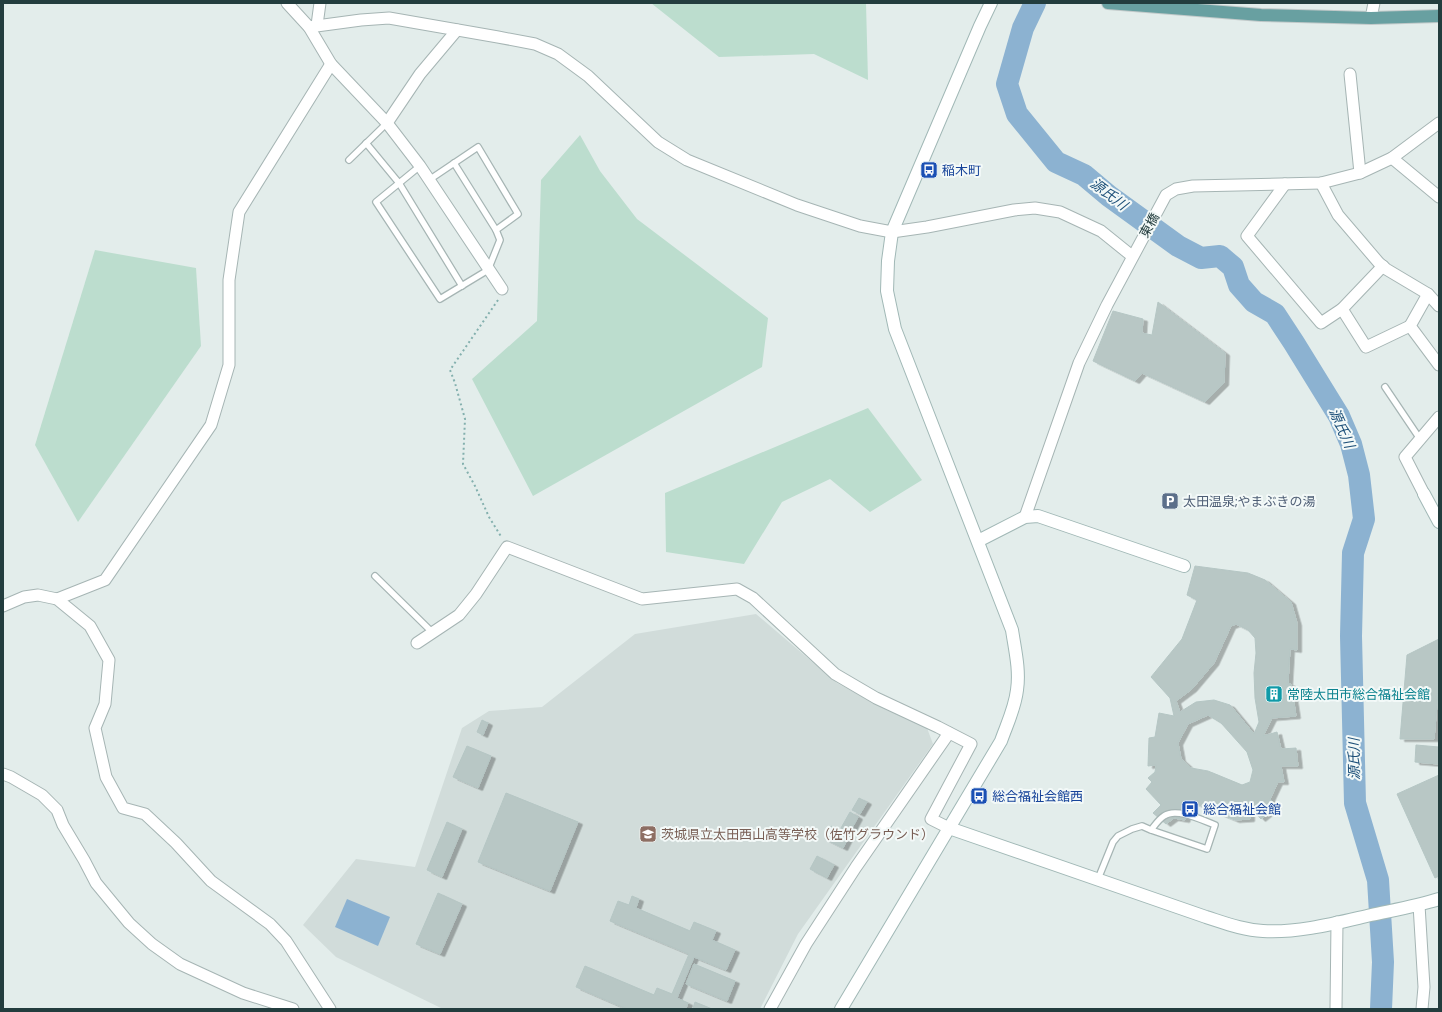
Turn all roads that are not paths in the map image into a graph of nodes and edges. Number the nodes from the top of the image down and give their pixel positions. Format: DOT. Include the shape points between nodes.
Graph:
graph roads {
  1 [pos="287,3"];
  2 [pos="320,3"];
  3 [pos="991,3"];
  4 [pos="1108,3"];
  5 [pos="1374,3"];
  6 [pos="1439,16"];
  7 [pos="1371,18"];
  8 [pos="313,26"];
  9 [pos="457,30"];
  10 [pos="331,64"];
  11 [pos="1350,74"];
  12 [pos="387,123"];
  13 [pos="1439,123"];
  14 [pos="366,143"];
  15 [pos="1392,158"];
  16 [pos="349,160"];
  17 [pos="454,163"];
  18 [pos="420,166"];
  19 [pos="1360,174"];
  20 [pos="429,180"];
  21 [pos="399,183"];
  22 [pos="1285,184"];
  23 [pos="1321,184"];
  24 [pos="1439,197"];
  25 [pos="496,230"];
  26 [pos="892,232"];
  27 [pos="1132,256"];
  28 [pos="1383,266"];
  29 [pos="488,270"];
  30 [pos="462,286"];
  31 [pos="502,290"];
  32 [pos="1428,294"];
  33 [pos="1439,306"];
  34 [pos="1342,309"];
  35 [pos="1410,326"];
  36 [pos="1439,365"];
  37 [pos="1384,387"];
  38 [pos="1439,417"];
  39 [pos="1420,439"];
  40 [pos="1424,494"];
  41 [pos="1025,517"];
  42 [pos="1439,522"];
  43 [pos="978,541"];
  44 [pos="1184,566"];
  45 [pos="375,576"];
  46 [pos="57,599"];
  47 [pos="3,606"];
  48 [pos="433,633"];
  49 [pos="417,643"];
  50 [pos="949,733"];
  51 [pos="3,774"];
  52 [pos="949,828"];
  53 [pos="1151,830"];
  54 [pos="1098,879"];
  55 [pos="1439,899"];
  56 [pos="1419,905"];
  57 [pos="1337,922"];
  58 [pos="293,1009"];
  59 [pos="330,1009"];
  60 [pos="770,1009"];
  61 [pos="841,1009"];
  62 [pos="1336,1009"];
  63 [pos="1422,1009"];
  1 -- 8 [label="street"];
  2 -- 8 [label="street"];
  3 -- 26 [label="street"];
  4 -- 7 [label="main road" via="1261,15"];
  5 -- 7 [label="street"];
  6 -- 7 [label="main road"];
  8 -- 9 [label="street" via="389,18"];
  8 -- 10 [label="street"];
  9 -- 12 [label="street" via="420,74"];
  9 -- 26 [label="street" via="534,44 558,54 588,76 658,142 687,160 797,205 860,226"];
  10 -- 12 [label="street"];
  10 -- 46 [label="street" via="239,212 229,280 229,365 211,425 104,580"];
  11 -- 19 [label="street"];
  12 -- 14 [label="lane"];
  12 -- 18 [label="street"];
  13 -- 15 [label="street, 東橋"];
  14 -- 16 [label="lane"];
  14 -- 21 [label="lane"];
  15 -- 19 [label="street, 東橋"];
  15 -- 24 [label="street"];
  17 -- 20 [label="lane"];
  17 -- 25 [label="lane"];
  17 -- 25 [label="lane" via="478,146 518,214"];
  18 -- 20 [label="street"];
  18 -- 21 [label="lane"];
  19 -- 23 [label="street, 東橋"];
  20 -- 29 [label="street"];
  21 -- 30 [label="lane"];
  21 -- 30 [label="lane" via="376,202 440,299"];
  22 -- 23 [label="street, 東橋"];
  22 -- 27 [label="street, 東橋" via="1193,186 1176,189 1166,195"];
  22 -- 34 [label="street" via="1247,236 1321,323"];
  23 -- 28 [label="street" via="1338,215"];
  25 -- 29 [label="lane" via="500,240"];
  26 -- 27 [label="street" via="1035,208 1060,212 1101,231"];
  26 -- 43 [label="street" via="886,290 895,329"];
  27 -- 41 [label="street, 東橋" via="1079,363"];
  28 -- 32 [label="street"];
  28 -- 34 [label="street"];
  29 -- 30 [label="lane"];
  29 -- 31 [label="street"];
  32 -- 33 [label="street"];
  32 -- 35 [label="street"];
  34 -- 35 [label="street" via="1366,347"];
  35 -- 36 [label="street"];
  37 -- 39 [label="lane"];
  38 -- 39 [label="street"];
  39 -- 40 [label="street" via="1405,456"];
  40 -- 42 [label="street"];
  41 -- 43 [label="street"];
  41 -- 44 [label="street" via="1038,516"];
  43 -- 52 [label="street" via="1012,630 1018,663 1018,690 1001,741"];
  45 -- 48 [label="lane"];
  46 -- 47 [label="street" via="38,595 24,597"];
  46 -- 59 [label="street" via="90,626 109,660 105,704 95,728 106,776 123,808 145,814 176,842 211,881 270,924 286,941"];
  48 -- 49 [label="street"];
  48 -- 50 [label="street" via="459,615 507,547 642,599 737,589 753,598 834,674 876,698"];
  50 -- 52 [label="street" via="971,744 931,819"];
  50 -- 60 [label="street" via="806,944"];
  51 -- 58 [label="street" via="42,795 57,810 96,883 129,923 152,944 180,964 208,977 243,993"];
  52 -- 54 [label="street"];
  52 -- 61 [label="street"];
  53 -- 53 [label="lane" via="1164,816 1172,813 1181,813 1215,825 1207,849"];
  53 -- 54 [label="lane" via="1142,826 1118,836 1113,842"];
  54 -- 57 [label="street" via="1235,926 1262,931 1300,929"];
  55 -- 56 [label="street"];
  56 -- 57 [label="street"];
  56 -- 63 [label="street" via="1424,987"];
  57 -- 62 [label="street"];
}
